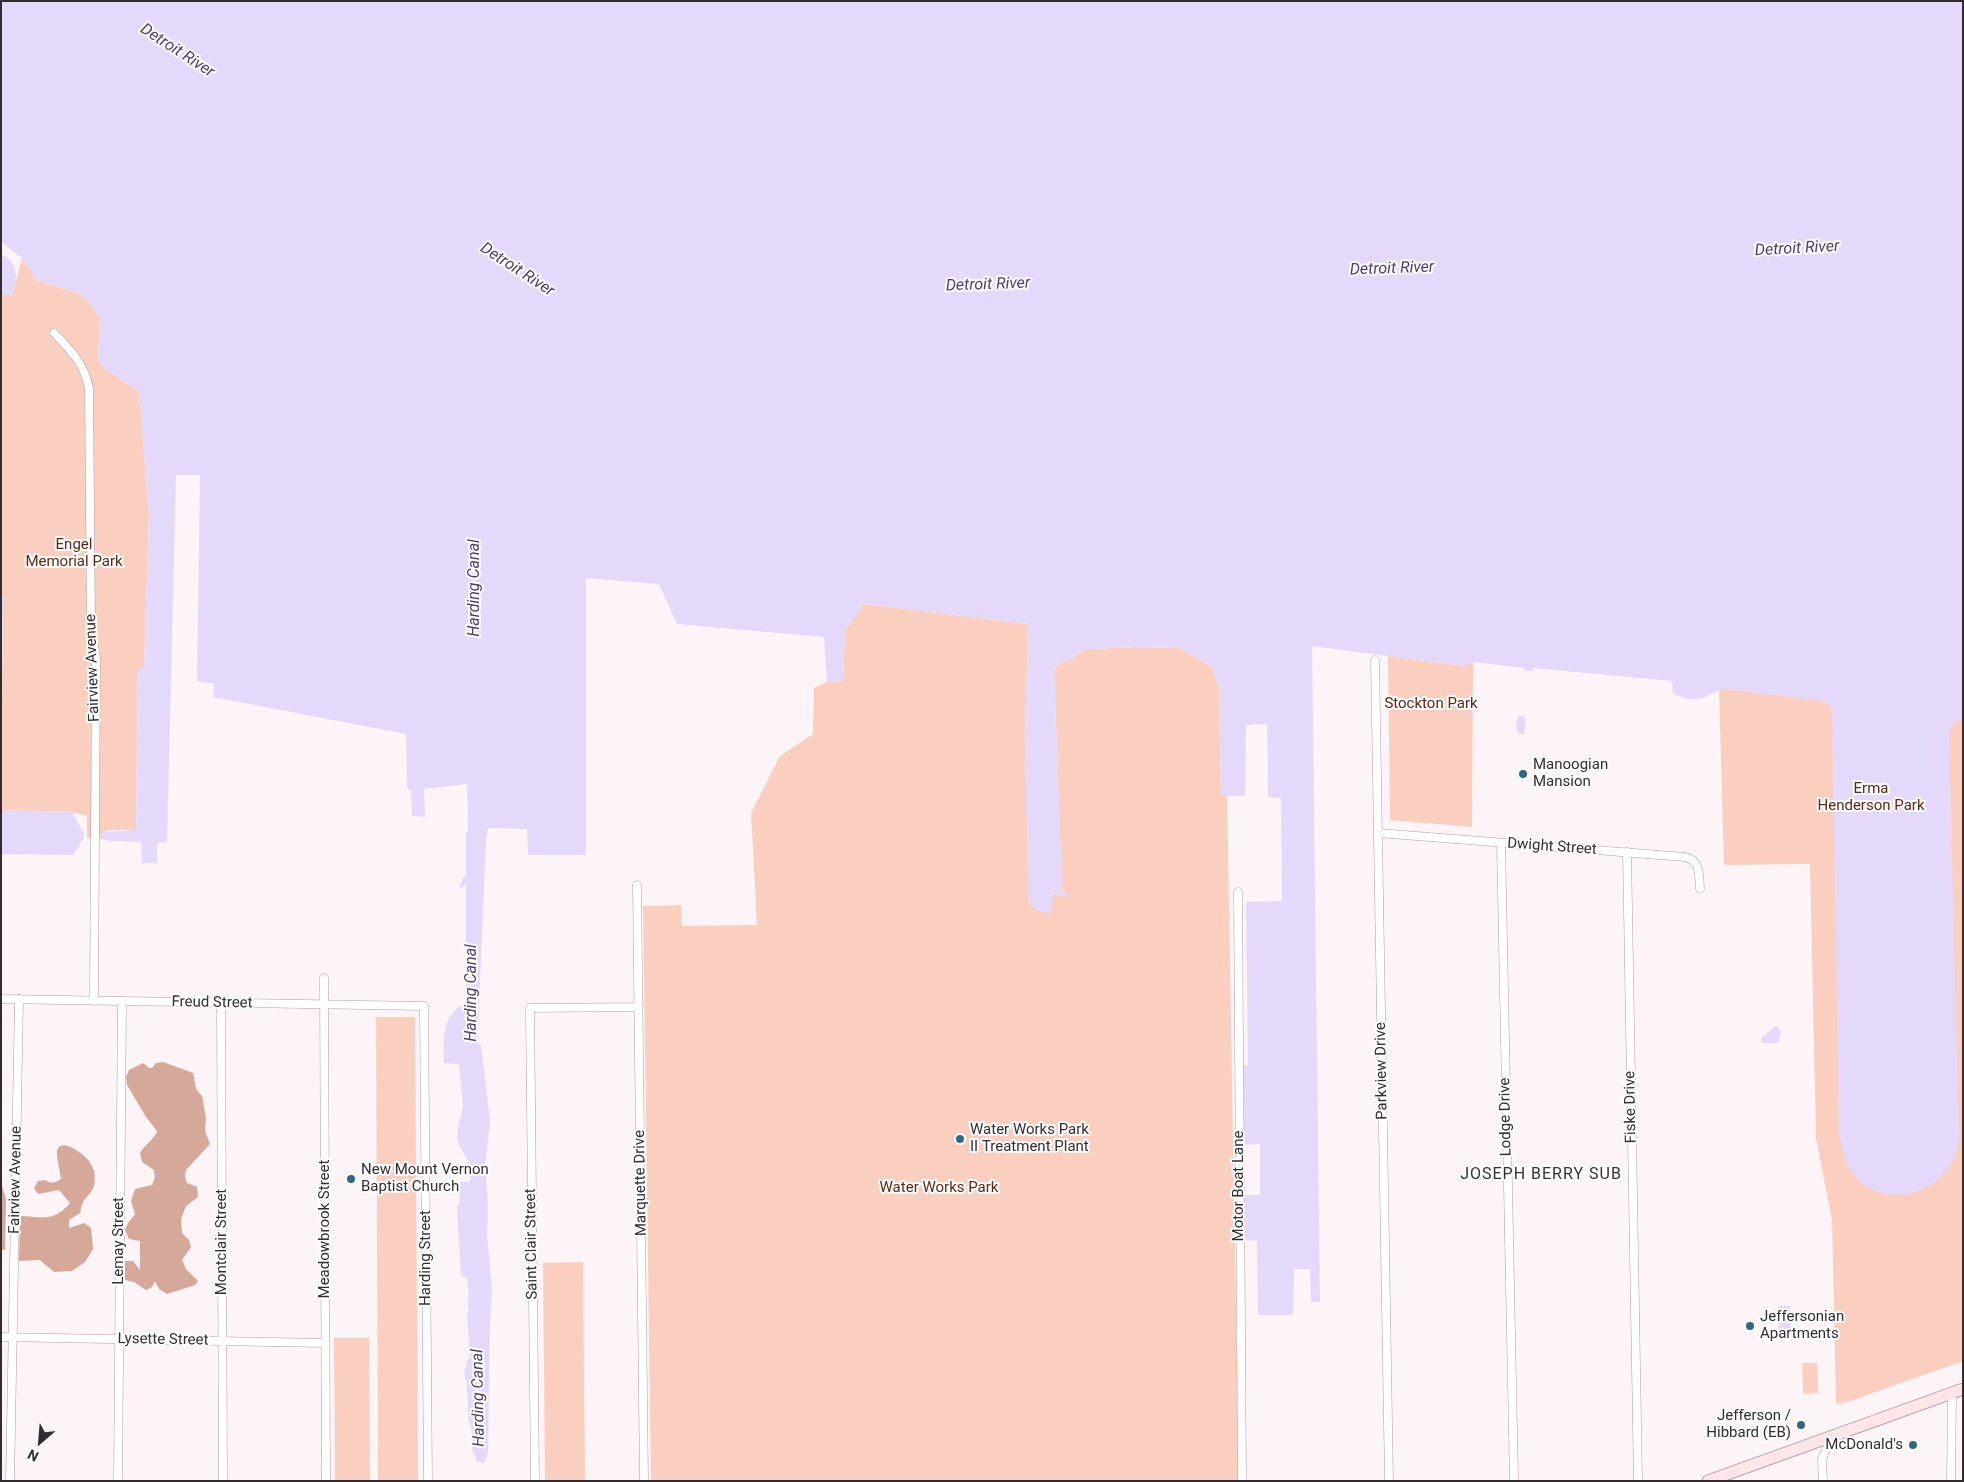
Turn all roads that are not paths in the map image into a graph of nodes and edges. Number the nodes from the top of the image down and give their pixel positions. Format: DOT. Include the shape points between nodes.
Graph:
graph roads {
  1 [pos="54,333"];
  2 [pos="1375,660"];
  3 [pos="1378,833"];
  4 [pos="1501,843"];
  5 [pos="1626,852"];
  6 [pos="637,885"];
  7 [pos="1700,889"];
  8 [pos="1238,892"];
  9 [pos="324,978"];
  10 [pos="1,999"];
  11 [pos="19,1000"];
  12 [pos="94,1001"];
  13 [pos="122,1001"];
  14 [pos="221,1004"];
  15 [pos="324,1004"];
  16 [pos="424,1006"];
  17 [pos="639,1007"];
  18 [pos="1,1337"];
  19 [pos="12,1337"];
  20 [pos="119,1339"];
  21 [pos="222,1341"];
  22 [pos="325,1343"];
  23 [pos="1963,1389"];
  24 [pos="1952,1393"];
  25 [pos="1832,1436"];
  26 [pos="10,1481"];
  27 [pos="118,1481"];
  28 [pos="223,1481"];
  29 [pos="326,1481"];
  30 [pos="428,1481"];
  31 [pos="535,1481"];
  32 [pos="644,1481"];
  33 [pos="1242,1481"];
  34 [pos="1389,1481"];
  35 [pos="1514,1481"];
  36 [pos="1638,1481"];
  37 [pos="1708,1481"];
  38 [pos="1823,1481"];
  39 [pos="1951,1481"];
  1 -- 12 [label="street, Fairview Avenue" via="78,359 87,380 91,628 96,658"];
  2 -- 3 [label="street, Parkview Drive"];
  3 -- 4 [label="street, Dwight Street"];
  3 -- 34 [label="street, Parkview Drive"];
  4 -- 5 [label="street, Dwight Street"];
  4 -- 35 [label="street, Lodge Drive"];
  5 -- 7 [label="street, Dwight Street" via="1692,858 1698,868"];
  5 -- 36 [label="street, Fiske Drive"];
  6 -- 17 [label="street, Marquette Drive"];
  8 -- 33 [label="street, Motor Boat Lane"];
  9 -- 15 [label="street, Meadowbrook Street"];
  10 -- 11 [label="street, Freud Street"];
  11 -- 12 [label="street, Freud Street"];
  11 -- 19 [label="street, Fairview Avenue"];
  12 -- 13 [label="street, Freud Street"];
  13 -- 14 [label="street, Freud Street"];
  13 -- 20 [label="street, Lemay Street"];
  14 -- 15 [label="street, Freud Street"];
  14 -- 21 [label="street, Montclair Street"];
  15 -- 16 [label="street, Freud Street"];
  15 -- 22 [label="street, Meadowbrook Street"];
  16 -- 30 [label="street, Harding Street"];
  17 -- 31 [label="street, Saint Clair Street" via="530,1008"];
  17 -- 32 [label="street, Marquette Drive"];
  18 -- 19 [label="street, Lysette Street"];
  19 -- 20 [label="street, Lysette Street"];
  19 -- 26 [label="street, Fairview Avenue"];
  20 -- 21 [label="street, Lysette Street"];
  20 -- 27 [label="street, Lemay Street"];
  21 -- 22 [label="street, Lysette Street"];
  21 -- 28 [label="street, Montclair Street"];
  22 -- 29 [label="street, Meadowbrook Street"];
  23 -- 24 [label="main road"];
  24 -- 25 [label="main road"];
  24 -- 39 [label="street"];
  25 -- 37 [label="main road"];
  25 -- 38 [label="street" via="1822,1459"];
}
